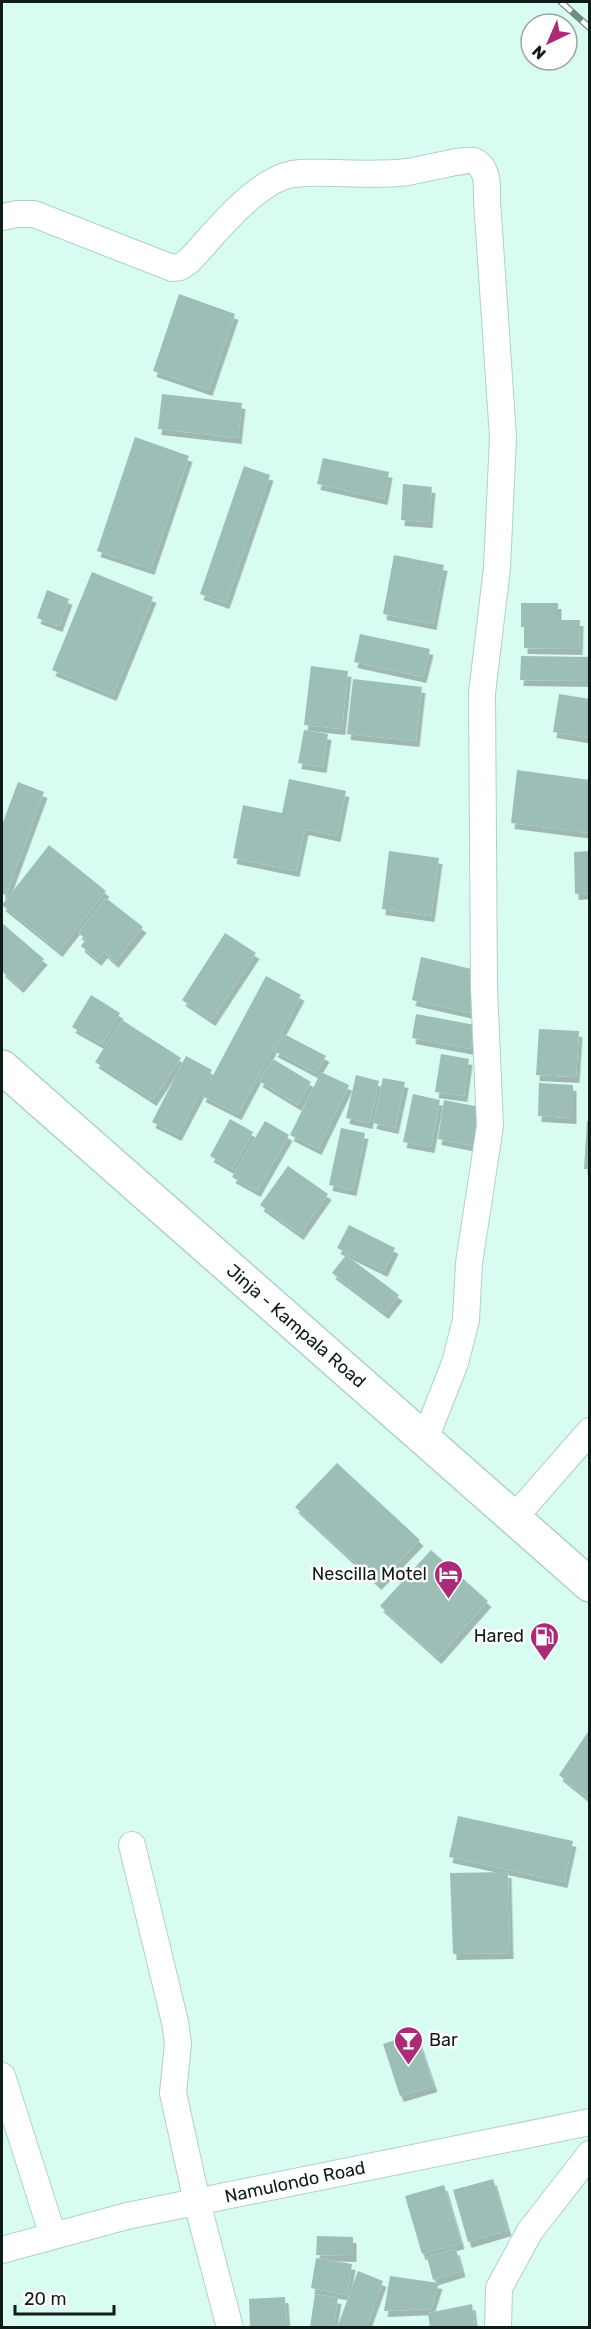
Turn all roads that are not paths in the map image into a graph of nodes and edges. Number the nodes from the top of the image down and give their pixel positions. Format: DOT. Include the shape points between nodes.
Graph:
graph roads {
  1 [pos="2,217"];
  2 [pos="2,1066"];
  3 [pos="590,1431"];
  4 [pos="425,1439"];
  5 [pos="514,1518"];
  6 [pos="590,1585"];
  7 [pos="132,1845"];
  8 [pos="2,2076"];
  9 [pos="590,2122"];
  10 [pos="590,2154"];
  11 [pos="197,2202"];
  12 [pos="53,2236"];
  13 [pos="2,2250"];
  14 [pos="230,2328"];
  15 [pos="498,2328"];
  1 -- 4 [label="street" via="34,214 172,268 190,260 253,194 285,176 308,172 405,172 468,159 484,169 503,436 497,568 482,693 484,988 490,1126 469,1263 466,1320 455,1363"];
  2 -- 4 [label="highway, Jinja - Kampala Road"];
  3 -- 5 [label="street"];
  4 -- 5 [label="highway, Jinja - Kampala Road"];
  5 -- 6 [label="highway, Jinja - Kampala Road"];
  7 -- 11 [label="street" via="175,2022 178,2044 173,2093"];
  8 -- 12 [label="street"];
  9 -- 11 [label="street, Namulondo Road"];
  10 -- 15 [label="street" via="530,2231 499,2288"];
  11 -- 12 [label="street, Namulondo Road"];
  11 -- 14 [label="street"];
  12 -- 13 [label="street, Namulondo Road"];
}
